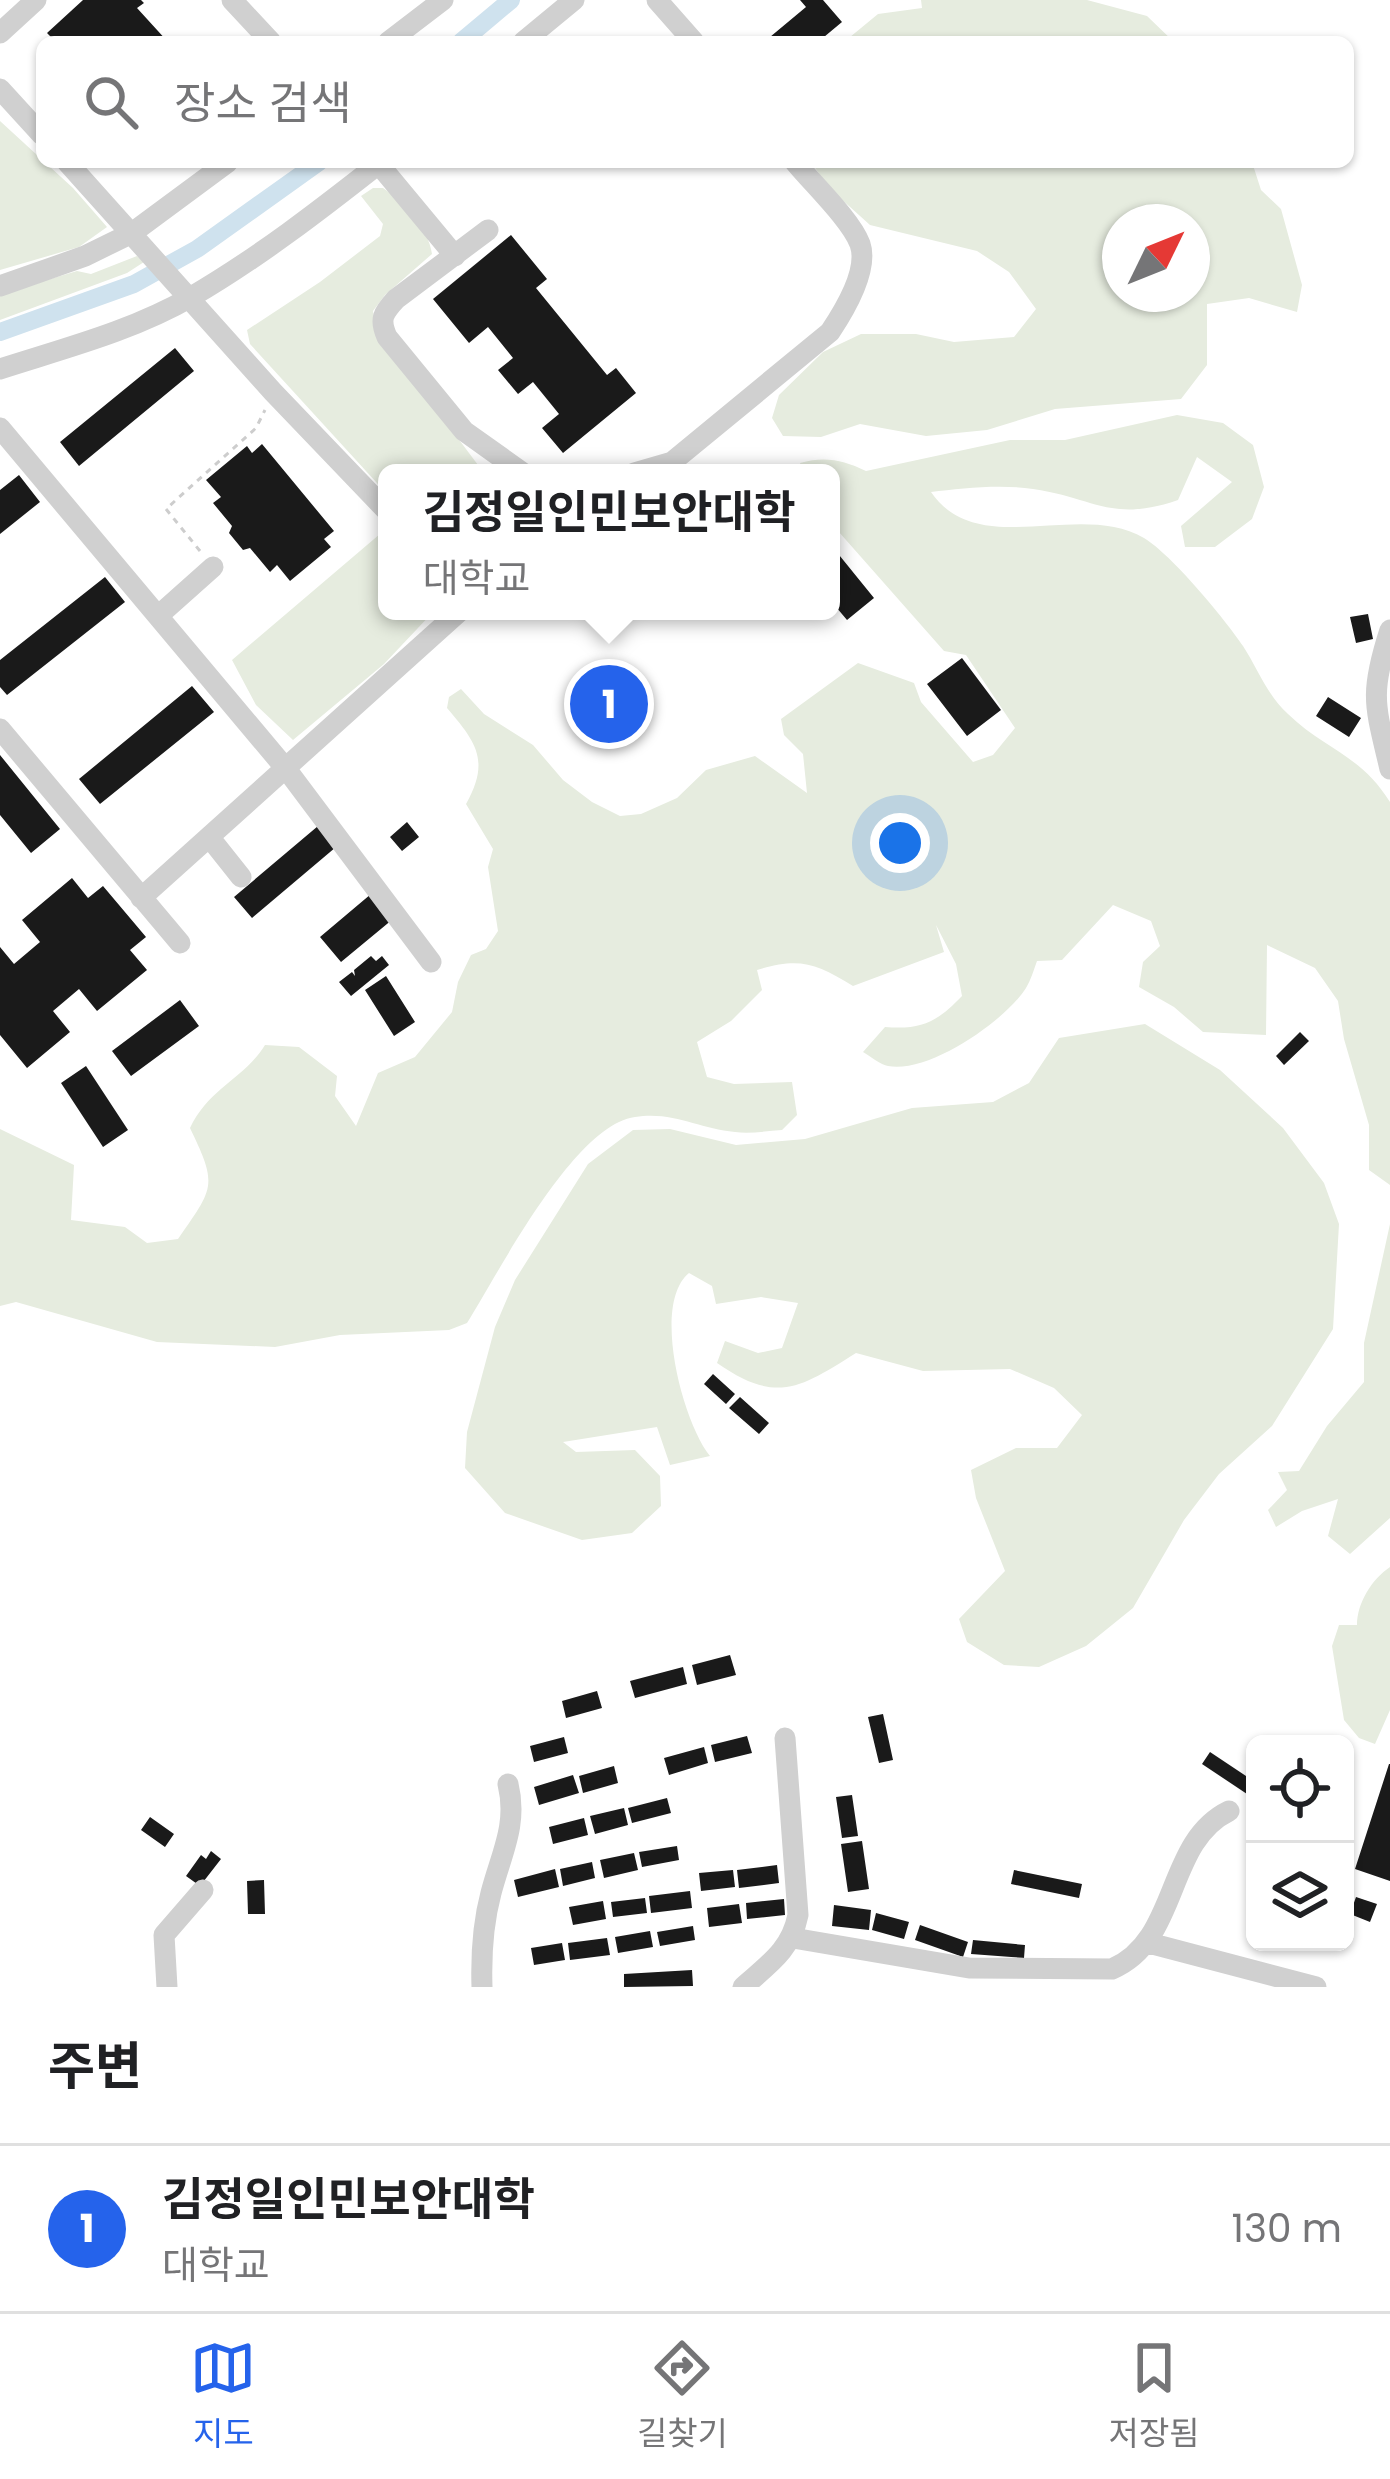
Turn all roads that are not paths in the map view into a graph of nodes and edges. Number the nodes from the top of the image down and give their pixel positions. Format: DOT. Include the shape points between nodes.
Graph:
graph roads {
  1 [pos="36,0"];
  2 [pos="232,0"];
  3 [pos="442,0"];
  4 [pos="574,0"];
  5 [pos="657,0"];
  6 [pos="0,33"];
  7 [pos="265,36"];
  8 [pos="396,36"];
  9 [pos="531,36"];
  10 [pos="689,36"];
  11 [pos="0,89"];
  12 [pos="36,128"];
  13 [pos="72,168"];
  14 [pos="220,168"];
  15 [pos="371,168"];
  16 [pos="384,168"];
  17 [pos="800,168"];
  18 [pos="488,230"];
  19 [pos="132,233"];
  20 [pos="455,256"];
  21 [pos="0,286"];
  22 [pos="183,292"];
  23 [pos="0,369"];
  24 [pos="0,428"];
  25 [pos="510,464"];
  26 [pos="665,464"];
  27 [pos="378,502"];
  28 [pos="213,567"];
  29 [pos="158,616"];
  30 [pos="450,620"];
  31 [pos="1390,630"];
  32 [pos="0,728"];
  33 [pos="286,770"];
  34 [pos="1390,770"];
  35 [pos="210,838"];
  36 [pos="241,877"];
  37 [pos="142,898"];
  38 [pos="180,943"];
  39 [pos="430,962"];
  40 [pos="785,1738"];
  41 [pos="508,1784"];
  42 [pos="1228,1811"];
  43 [pos="203,1890"];
  44 [pos="794,1938"];
  45 [pos="1149,1943"];
  46 [pos="167,1987"];
  47 [pos="482,1987"];
  48 [pos="742,1987"];
  49 [pos="1316,1987"];
  1 -- 6 [label="street"];
  2 -- 7 [label="street"];
  3 -- 8 [label="street"];
  4 -- 9 [label="street"];
  5 -- 10 [label="street"];
  11 -- 12 [label="street"];
  13 -- 19 [label="street"];
  14 -- 19 [label="street"];
  15 -- 22 [label="street" via="274,244"];
  16 -- 20 [label="street"];
  17 -- 26 [label="street" via="860,243 844,312 830,332"];
  18 -- 20 [label="street"];
  19 -- 21 [label="street"];
  19 -- 22 [label="street"];
  20 -- 25 [label="street" via="396,299 381,323 464,431"];
  22 -- 23 [label="street" via="116,332"];
  22 -- 27 [label="street"];
  24 -- 29 [label="street"];
  28 -- 29 [label="street"];
  29 -- 33 [label="street"];
  30 -- 33 [label="street"];
  31 -- 34 [label="street" via="1374,701"];
  32 -- 37 [label="street"];
  33 -- 35 [label="street"];
  33 -- 39 [label="street"];
  35 -- 36 [label="street"];
  35 -- 37 [label="street"];
  37 -- 38 [label="street"];
  40 -- 44 [label="street"];
  41 -- 47 [label="street" via="511,1835 490,1895"];
  42 -- 45 [label="street" via="1197,1836"];
  43 -- 46 [label="street" via="164,1935"];
  44 -- 45 [label="street" via="1008,1969 1112,1969"];
  44 -- 48 [label="street"];
  45 -- 49 [label="street"];
}
